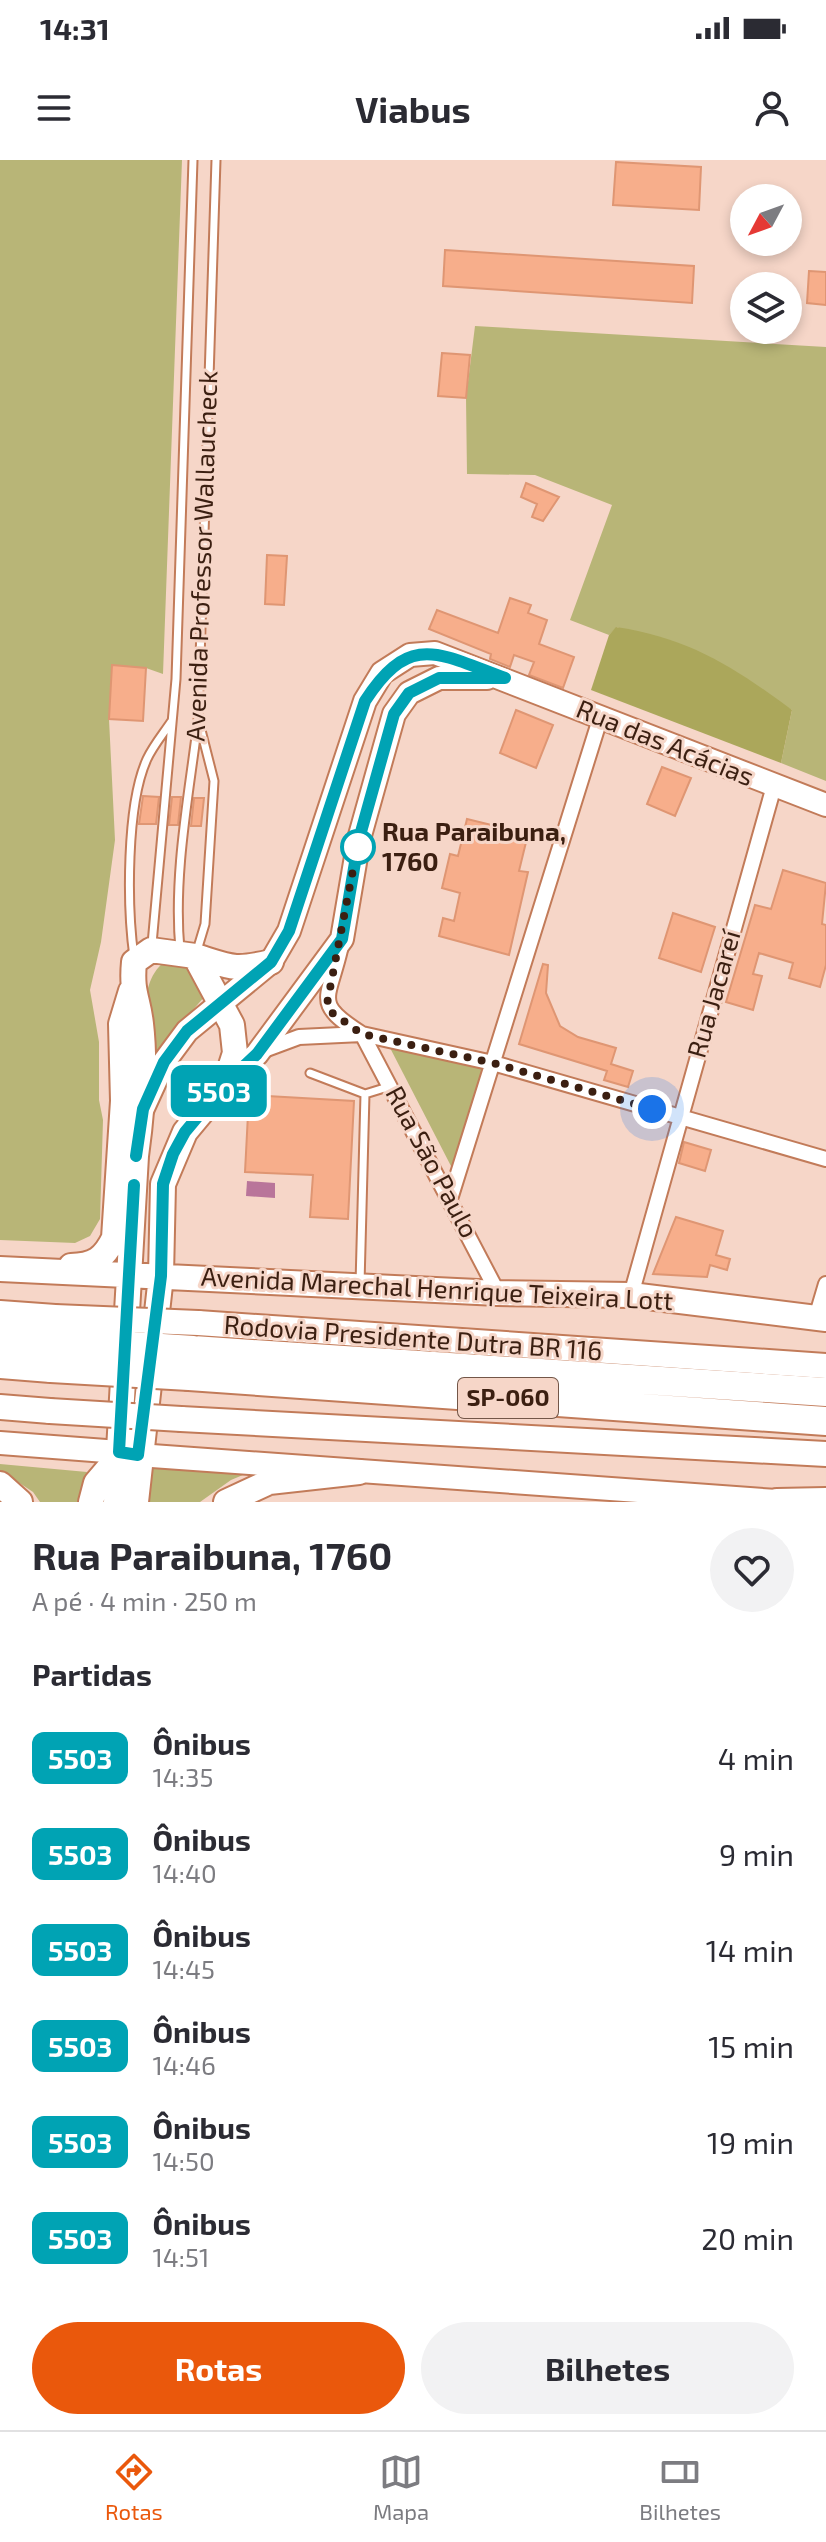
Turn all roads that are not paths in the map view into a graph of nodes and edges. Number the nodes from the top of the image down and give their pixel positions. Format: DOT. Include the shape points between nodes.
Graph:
graph roads {
  1 [pos="193,160"];
  2 [pos="216,160"];
  3 [pos="505,678"];
  4 [pos="600,719"];
  5 [pos="172,720"];
  6 [pos="198,721"];
  7 [pos="774,786"];
  8 [pos="826,805"];
  9 [pos="342,939"];
  10 [pos="188,954"];
  11 [pos="143,956"];
  12 [pos="271,962"];
  13 [pos="131,991"];
  14 [pos="220,1003"];
  15 [pos="362,1034"];
  16 [pos="257,1054"];
  17 [pos="493,1063"];
  18 [pos="310,1073"];
  19 [pos="225,1084"];
  20 [pos="392,1086"];
  21 [pos="365,1094"];
  22 [pos="143,1109"];
  23 [pos="679,1116"];
  24 [pos="826,1159"];
  25 [pos="451,1196"];
  26 [pos="0,1269"];
  27 [pos="30,1272"];
  28 [pos="130,1275"];
  29 [pos="161,1276"];
  30 [pos="360,1284"];
  31 [pos="826,1284"];
  32 [pos="498,1293"];
  33 [pos="631,1295"];
  34 [pos="0,1313"];
  35 [pos="823,1314"];
  36 [pos="0,1338"];
  37 [pos="53,1342"];
  38 [pos="193,1350"];
  39 [pos="0,1364"];
  40 [pos="826,1366"];
  41 [pos="826,1392"];
  42 [pos="0,1407"];
  43 [pos="826,1421"];
  44 [pos="0,1443"];
  45 [pos="125,1454"];
  46 [pos="826,1454"];
  47 [pos="359,1472"];
  48 [pos="0,1484"];
  49 [pos="826,1500"];
  50 [pos="777,1501"];
  51 [pos="20,1502"];
  52 [pos="91,1502"];
  53 [pos="116,1502"];
  54 [pos="136,1502"];
  55 [pos="226,1502"];
  1 -- 5 [label="lane, Avenida Professor Wallaucheck"];
  2 -- 6 [label="lane, Avenida Professor Wallaucheck"];
  3 -- 4 [label="main road, Rua das Acácias"];
  3 -- 9 [label="main road" via="439,678 409,693 394,714 359,839"];
  3 -- 12 [label="main road, Rua das Acácias" via="435,653 410,655 382,673 365,701 304,894"];
  4 -- 7 [label="main road, Rua das Acácias"];
  4 -- 17 [label="street"];
  5 -- 11 [label="lane, Avenida Professor Wallaucheck"];
  5 -- 11 [label="lane" via="147,760 135,811 128,918"];
  6 -- 10 [label="lane, Avenida Professor Wallaucheck" via="178,921"];
  6 -- 10 [label="lane" via="214,781 205,924"];
  7 -- 8 [label="main road, Rua das Acácias"];
  7 -- 23 [label="street, Rua Jacareí"];
  9 -- 15 [label="street" via="327,1004"];
  9 -- 16 [label="main road"];
  10 -- 11 [label="main road"];
  10 -- 12 [label="main road" via="222,968"];
  10 -- 14 [label="main road"];
  11 -- 13 [label="main road"];
  12 -- 14 [label="main road"];
  13 -- 22 [label="main road" via="141,1022"];
  13 -- 27 [label="main road" via="121,1024 123,1101 114,1238 96,1263"];
  14 -- 19 [label="main road" via="235,1039"];
  14 -- 22 [label="main road" via="187,1031 164,1062"];
  15 -- 16 [label="street" via="299,1037"];
  15 -- 17 [label="street"];
  15 -- 20 [label="street, Rua São Paulo"];
  16 -- 19 [label="main road"];
  17 -- 23 [label="street"];
  17 -- 25 [label="street"];
  18 -- 21 [label="lane"];
  19 -- 29 [label="main road" via="185,1132 163,1184"];
  20 -- 21 [label="lane"];
  20 -- 25 [label="street, Rua São Paulo"];
  21 -- 30 [label="lane"];
  22 -- 28 [label="main road"];
  23 -- 24 [label="street"];
  23 -- 33 [label="street, Rua Jacareí"];
  25 -- 32 [label="street, Rua São Paulo"];
  26 -- 27 [label="main road, Avenida Marechal Henrique Teixeira Lott"];
  27 -- 28 [label="main road, Avenida Marechal Henrique Teixeira Lott"];
  28 -- 29 [label="main road, Avenida Marechal Henrique Teixeira Lott"];
  28 -- 45 [label="main road"];
  29 -- 30 [label="main road, Avenida Marechal Henrique Teixeira Lott"];
  29 -- 45 [label="main road"];
  30 -- 32 [label="main road, Avenida Marechal Henrique Teixeira Lott"];
  31 -- 35 [label="street"];
  32 -- 33 [label="main road, Avenida Marechal Henrique Teixeira Lott"];
  33 -- 35 [label="main road, Avenida Marechal Henrique Teixeira Lott"];
  34 -- 37 [label="main road"];
  36 -- 37 [label="highway, SP-060"];
  37 -- 38 [label="highway, SP-060, bridge"];
  37 -- 39 [label="highway, SP-060"];
  38 -- 40 [label="main road, Rodovia Presidente Dutra BR 116"];
  38 -- 41 [label="highway, SP-060"];
  38 -- 43 [label="highway, SP-060"];
  42 -- 46 [label="main road, bridge"];
  44 -- 45 [label="main road"];
  45 -- 47 [label="main road"];
  45 -- 52 [label="main road" via="96,1483"];
  45 -- 53 [label="main road"];
  45 -- 54 [label="main road"];
  47 -- 50 [label="main road"];
  47 -- 55 [label="main road" via="269,1482"];
  48 -- 51 [label="main road"];
  49 -- 50 [label="main road"];
}
